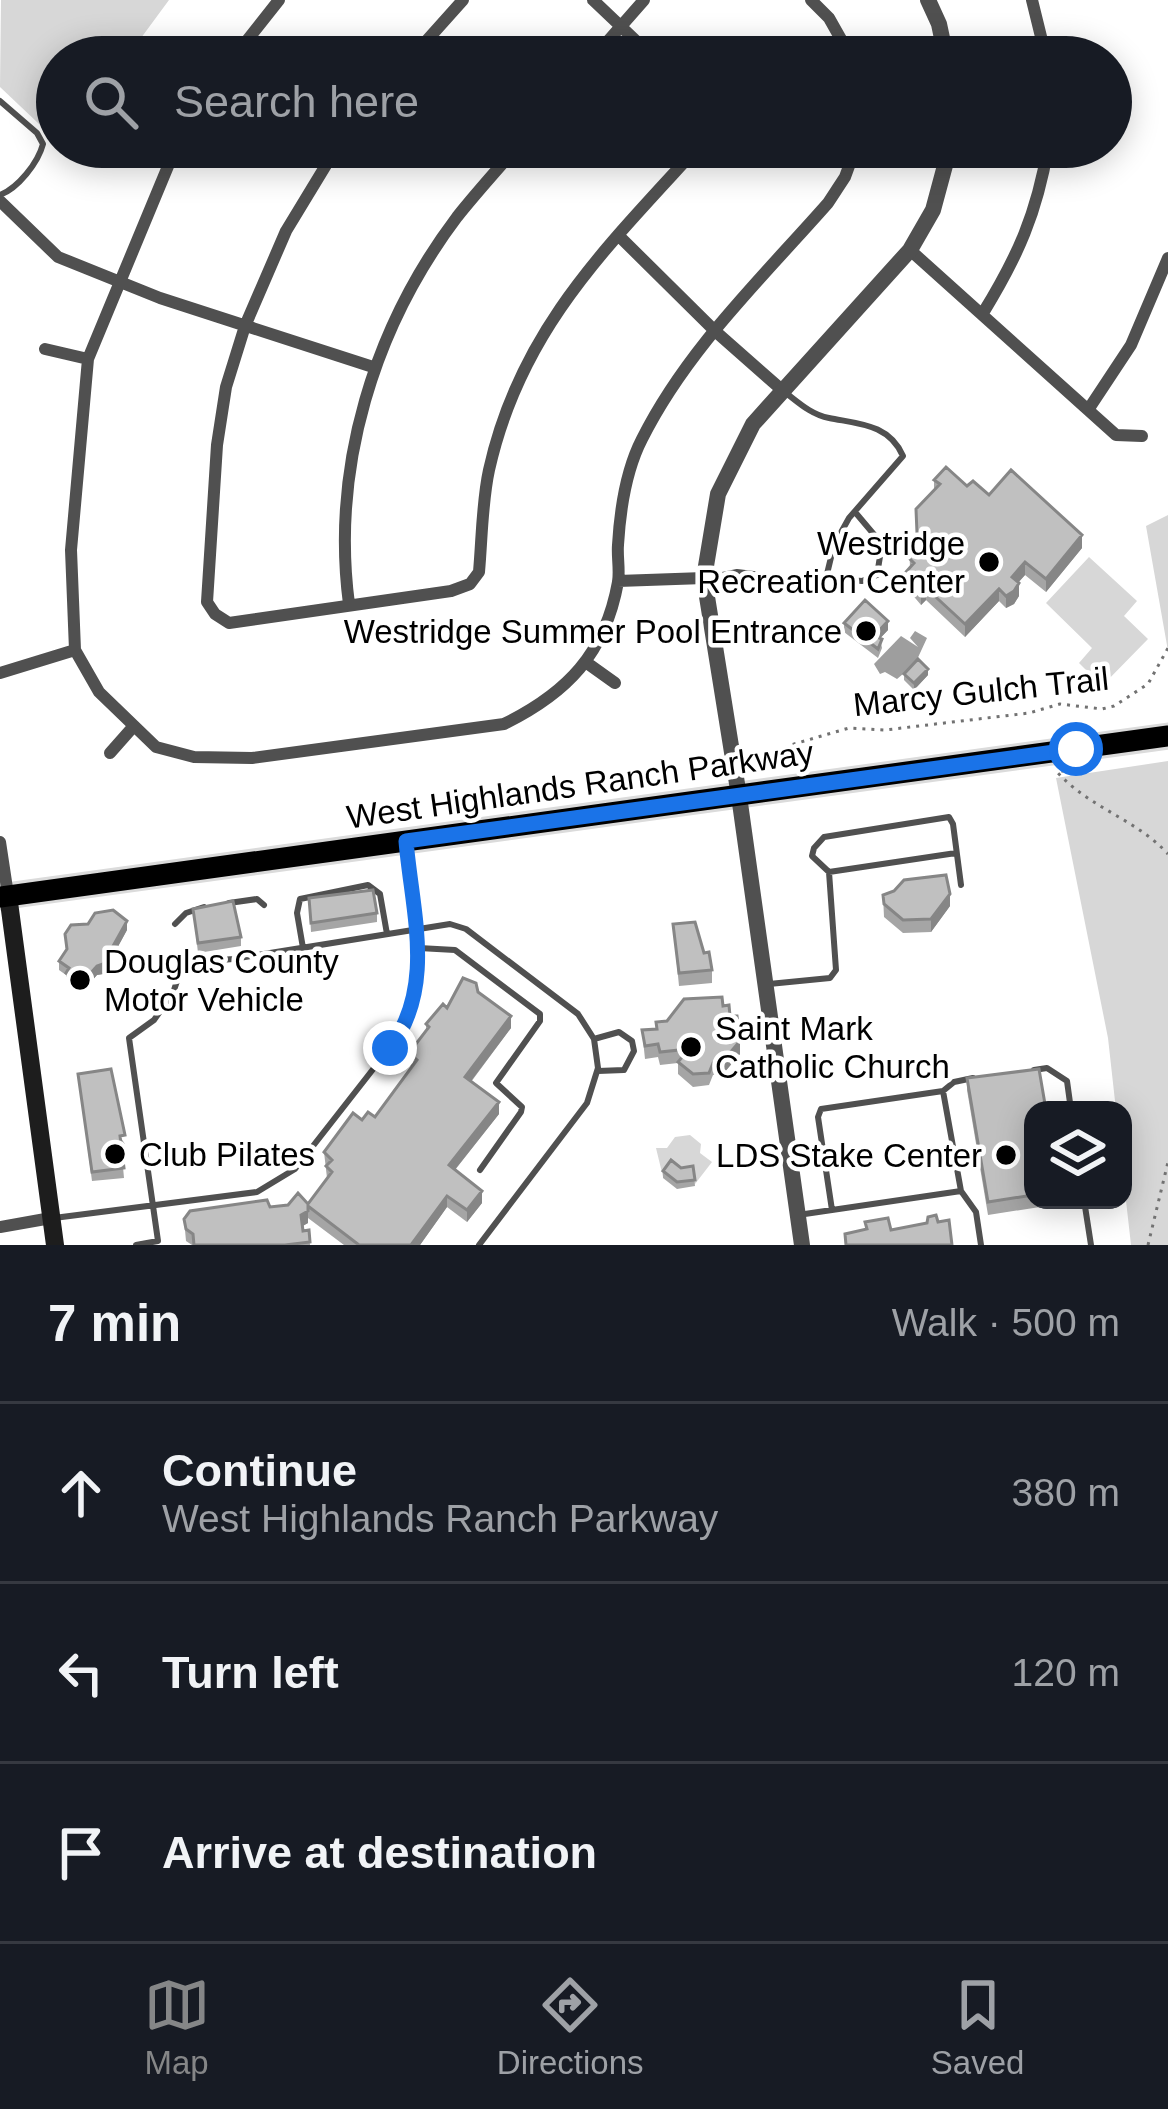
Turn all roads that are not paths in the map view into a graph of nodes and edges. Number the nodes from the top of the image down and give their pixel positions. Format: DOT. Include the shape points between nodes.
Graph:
graph roads {
  1 [pos="279,0"];
  2 [pos="463,0"];
  3 [pos="593,0"];
  4 [pos="644,0"];
  5 [pos="811,0"];
  6 [pos="928,0"];
  7 [pos="1033,0"];
  8 [pos="620,26"];
  9 [pos="251,36"];
  10 [pos="431,36"];
  11 [pos="612,36"];
  12 [pos="631,36"];
  13 [pos="840,36"];
  14 [pos="942,36"];
  15 [pos="1041,36"];
  16 [pos="0,101"];
  17 [pos="36,132"];
  18 [pos="36,159"];
  19 [pos="167,168"];
  20 [pos="324,168"];
  21 [pos="499,168"];
  22 [pos="679,168"];
  23 [pos="848,168"];
  24 [pos="944,168"];
  25 [pos="1045,168"];
  26 [pos="0,198"];
  27 [pos="618,235"];
  28 [pos="910,250"];
  29 [pos="1167,268"];
  30 [pos="118,280"];
  31 [pos="983,313"];
  32 [pos="245,326"];
  33 [pos="715,331"];
  34 [pos="45,350"];
  35 [pos="88,359"];
  36 [pos="373,367"];
  37 [pos="782,390"];
  38 [pos="1088,410"];
  39 [pos="1142,436"];
  40 [pos="855,512"];
  41 [pos="704,578"];
  42 [pos="826,578"];
  43 [pos="618,581"];
  44 [pos="350,604"];
  45 [pos="75,650"];
  46 [pos="587,663"];
  47 [pos="0,673"];
  48 [pos="615,683"];
  49 [pos="133,728"];
  50 [pos="1168,736"];
  51 [pos="110,753"];
  52 [pos="739,796"];
  53 [pos="406,841"];
  54 [pos="0,842"];
  55 [pos="957,853"];
  56 [pos="829,872"];
  57 [pos="961,885"];
  58 [pos="4,896"];
  59 [pos="264,904"];
  60 [pos="175,924"];
  61 [pos="416,929"];
  62 [pos="387,934"];
  63 [pos="303,948"];
  64 [pos="419,948"];
  65 [pos="766,984"];
  66 [pos="594,1039"];
  67 [pos="598,1071"];
  68 [pos="1026,1071"];
  69 [pos="984,1077"];
  70 [pos="943,1091"];
  71 [pos="1070,1101"];
  72 [pos="480,1170"];
  73 [pos="961,1191"];
  74 [pos="151,1205"];
  75 [pos="1085,1209"];
  76 [pos="832,1210"];
  77 [pos="798,1214"];
  78 [pos="51,1218"];
  79 [pos="0,1226"];
  80 [pos="158,1243"];
  81 [pos="55,1245"];
  82 [pos="136,1245"];
  83 [pos="479,1245"];
  84 [pos="802,1245"];
  85 [pos="981,1245"];
  86 [pos="1091,1245"];
  1 -- 9 [label="street"];
  2 -- 10 [label="street"];
  3 -- 8 [label="street"];
  4 -- 8 [label="street"];
  5 -- 13 [label="street"];
  6 -- 14 [label="street"];
  7 -- 15 [label="street"];
  8 -- 11 [label="street"];
  8 -- 12 [label="street"];
  16 -- 17 [label="lane"];
  18 -- 26 [label="lane"];
  19 -- 30 [label="street"];
  20 -- 32 [label="street"];
  21 -- 36 [label="street" via="429,259"];
  22 -- 27 [label="street"];
  23 -- 33 [label="street" via="828,203"];
  24 -- 28 [label="street"];
  25 -- 31 [label="street" via="1015,260"];
  26 -- 30 [label="street" via="58,257"];
  27 -- 33 [label="street"];
  27 -- 44 [label="street" via="562,301 516,384 489,471 479,572 451,591"];
  28 -- 31 [label="street"];
  28 -- 37 [label="street"];
  29 -- 38 [label="street" via="1131,346"];
  30 -- 32 [label="street"];
  30 -- 35 [label="street"];
  31 -- 38 [label="street"];
  32 -- 36 [label="street"];
  32 -- 44 [label="street" via="217,445 207,602 229,623"];
  33 -- 37 [label="street"];
  33 -- 43 [label="street" via="686,363 640,442 626,489"];
  34 -- 35 [label="street"];
  35 -- 45 [label="street" via="70,550"];
  36 -- 44 [label="street" via="346,483"];
  37 -- 40 [label="lane" via="812,412 877,428 898,444 904,456"];
  37 -- 41 [label="street" via="753,424 718,494"];
  38 -- 39 [label="street" via="1116,435"];
  40 -- 42 [label="lane" via="834,544"];
  40 -- 42 [label="lane" via="882,544 877,574"];
  41 -- 42 [label="lane"];
  41 -- 43 [label="street"];
  41 -- 52 [label="street"];
  43 -- 46 [label="street"];
  45 -- 47 [label="street"];
  45 -- 49 [label="street"];
  46 -- 48 [label="street"];
  46 -- 49 [label="street" via="540,706 481,728 252,758 194,757 156,747"];
  49 -- 51 [label="street"];
  50 -- 52 [label="main road, West Highlands Ranch Parkway"];
  52 -- 53 [label="main road, West Highlands Ranch Parkway"];
  52 -- 65 [label="street"];
  53 -- 58 [label="main road, West Highlands Ranch Parkway"];
  53 -- 61 [label="lane"];
  54 -- 58 [label="street"];
  55 -- 56 [label="lane"];
  55 -- 56 [label="lane" via="949,817 922,820 824,837 812,856"];
  55 -- 57 [label="lane"];
  56 -- 65 [label="lane" via="833,975"];
  58 -- 78 [label="main road"];
  59 -- 60 [label="lane" via="194,909"];
  61 -- 62 [label="lane"];
  61 -- 64 [label="lane"];
  61 -- 66 [label="lane" via="466,929 578,1014"];
  62 -- 63 [label="lane"];
  62 -- 63 [label="lane" via="380,894 368,885 300,899"];
  63 -- 74 [label="lane" via="187,965 161,1011 129,1038"];
  64 -- 72 [label="lane" via="455,950 540,1014 496,1083 521,1112"];
  64 -- 74 [label="lane" via="418,987 400,1034 296,1169 257,1192"];
  65 -- 77 [label="street"];
  66 -- 67 [label="lane"];
  66 -- 67 [label="lane" via="619,1032 634,1052 624,1070"];
  67 -- 83 [label="lane" via="587,1103"];
  68 -- 71 [label="lane" via="1047,1068 1067,1081"];
  69 -- 70 [label="lane"];
  70 -- 73 [label="lane"];
  70 -- 76 [label="lane" via="820,1109"];
  73 -- 76 [label="lane"];
  73 -- 85 [label="lane" via="976,1212"];
  74 -- 78 [label="lane"];
  74 -- 80 [label="lane"];
  75 -- 86 [label="lane"];
  76 -- 77 [label="lane"];
  77 -- 84 [label="street"];
  78 -- 79 [label="street"];
  78 -- 81 [label="main road"];
  80 -- 82 [label="lane"];
}
